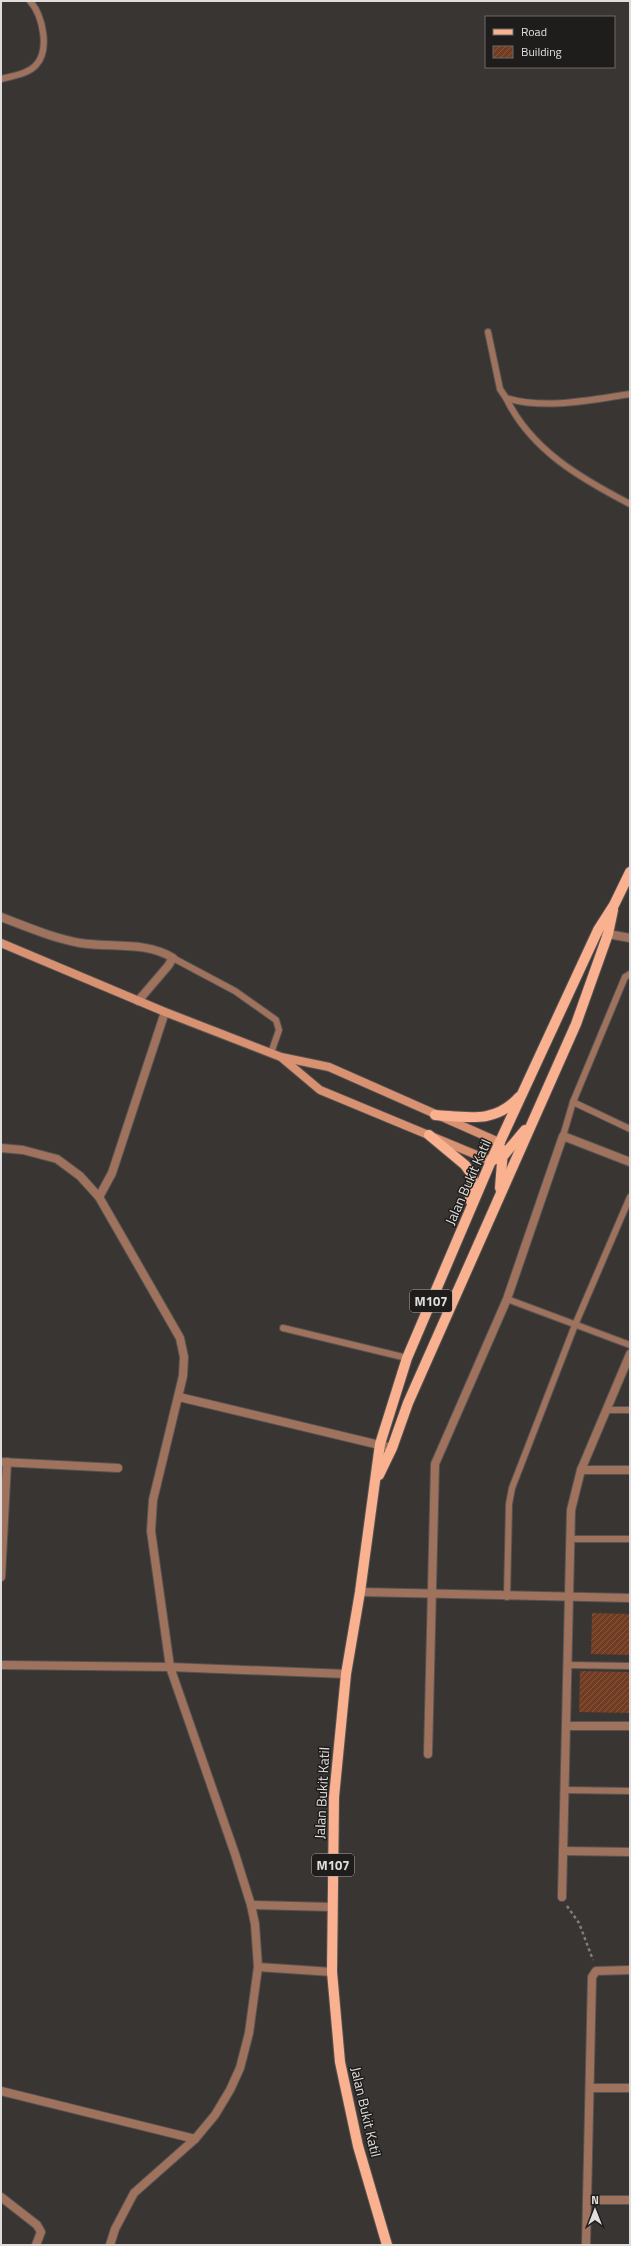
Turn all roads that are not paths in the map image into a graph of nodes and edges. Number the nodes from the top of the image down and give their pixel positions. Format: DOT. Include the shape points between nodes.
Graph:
graph roads {
  1 [pos="30,1"];
  2 [pos="1,79"];
  3 [pos="488,332"];
  4 [pos="630,394"];
  5 [pos="506,398"];
  6 [pos="630,504"];
  7 [pos="630,872"];
  8 [pos="614,905"];
  9 [pos="1,917"];
  10 [pos="598,930"];
  11 [pos="608,934"];
  12 [pos="630,938"];
  13 [pos="1,943"];
  14 [pos="172,958"];
  15 [pos="630,974"];
  16 [pos="138,1001"];
  17 [pos="165,1012"];
  18 [pos="270,1053"];
  19 [pos="281,1057"];
  20 [pos="525,1089"];
  21 [pos="573,1102"];
  22 [pos="436,1115"];
  23 [pos="534,1119"];
  24 [pos="630,1129"];
  25 [pos="429,1135"];
  26 [pos="563,1136"];
  27 [pos="501,1142"];
  28 [pos="1,1148"];
  29 [pos="504,1155"];
  30 [pos="491,1161"];
  31 [pos="630,1162"];
  32 [pos="99,1197"];
  33 [pos="630,1197"];
  34 [pos="499,1198"];
  35 [pos="458,1240"];
  36 [pos="507,1299"];
  37 [pos="575,1325"];
  38 [pos="284,1328"];
  39 [pos="630,1345"];
  40 [pos="630,1354"];
  41 [pos="407,1358"];
  42 [pos="179,1397"];
  43 [pos="606,1410"];
  44 [pos="630,1410"];
  45 [pos="380,1444"];
  46 [pos="392,1448"];
  47 [pos="4,1462"];
  48 [pos="118,1468"];
  49 [pos="581,1470"];
  50 [pos="630,1470"];
  51 [pos="376,1482"];
  52 [pos="570,1539"];
  53 [pos="630,1539"];
  54 [pos="1,1577"];
  55 [pos="360,1592"];
  56 [pos="432,1594"];
  57 [pos="507,1597"];
  58 [pos="569,1597"];
  59 [pos="630,1598"];
  60 [pos="1,1665"];
  61 [pos="567,1665"];
  62 [pos="630,1666"];
  63 [pos="170,1667"];
  64 [pos="346,1674"];
  65 [pos="566,1726"];
  66 [pos="630,1726"];
  67 [pos="428,1754"];
  68 [pos="564,1790"];
  69 [pos="630,1791"];
  70 [pos="563,1851"];
  71 [pos="630,1852"];
  72 [pos="562,1897"];
  73 [pos="251,1905"];
  74 [pos="332,1908"];
  75 [pos="258,1967"];
  76 [pos="630,1970"];
  77 [pos="332,1972"];
  78 [pos="590,2088"];
  79 [pos="630,2088"];
  80 [pos="1,2091"];
  81 [pos="195,2139"];
  82 [pos="1,2197"];
  83 [pos="587,2200"];
  84 [pos="630,2200"];
  85 [pos="36,2245"];
  86 [pos="110,2245"];
  87 [pos="387,2245"];
  88 [pos="586,2245"];
  1 -- 2 [label="lane" via="40,16 42,58 26,72"];
  3 -- 5 [label="lane" via="500,389"];
  4 -- 5 [label="lane" via="533,403"];
  5 -- 6 [label="lane" via="523,429 545,450"];
  7 -- 8 [label="main road, Jalan Bukit Katil / M107"];
  8 -- 10 [label="main road, Jalan Bukit Katil / M107"];
  8 -- 11 [label="main road, Jalan Bukit Katil / M107"];
  9 -- 14 [label="street" via="60,939 105,946 154,948"];
  10 -- 11 [label="street"];
  10 -- 20 [label="main road, Jalan Bukit Katil / M107"];
  11 -- 12 [label="street"];
  11 -- 23 [label="main road, Jalan Bukit Katil / M107" via="576,1024"];
  13 -- 16 [label="street"];
  14 -- 16 [label="street"];
  14 -- 18 [label="lane" via="235,991 276,1020 279,1030"];
  15 -- 21 [label="lane" via="625,977"];
  16 -- 17 [label="street"];
  17 -- 18 [label="street"];
  17 -- 32 [label="street" via="112,1172"];
  18 -- 19 [label="street"];
  19 -- 22 [label="street" via="329,1067"];
  19 -- 25 [label="street" via="320,1090"];
  20 -- 22 [label="main road" via="511,1105 482,1118"];
  20 -- 27 [label="main road, Jalan Bukit Katil / M107"];
  21 -- 24 [label="lane"];
  21 -- 26 [label="lane"];
  22 -- 27 [label="street"];
  23 -- 29 [label="main road"];
  23 -- 34 [label="main road, Jalan Bukit Katil / M107"];
  25 -- 30 [label="street"];
  25 -- 35 [label="main road" via="465,1165 473,1176 472,1192"];
  26 -- 31 [label="street"];
  26 -- 36 [label="street"];
  27 -- 29 [label="main road"];
  27 -- 30 [label="main road, Jalan Bukit Katil / M107"];
  28 -- 32 [label="street" via="23,1150 57,1159 80,1176"];
  29 -- 30 [label="main road"];
  29 -- 34 [label="main road"];
  30 -- 35 [label="main road, Jalan Bukit Katil / M107"];
  32 -- 42 [label="street" via="180,1338 184,1357"];
  33 -- 37 [label="lane"];
  34 -- 46 [label="main road, Jalan Bukit Katil / M107" via="408,1403"];
  35 -- 41 [label="main road, Jalan Bukit Katil / M107"];
  36 -- 37 [label="lane"];
  36 -- 56 [label="street" via="435,1464"];
  37 -- 39 [label="lane"];
  37 -- 57 [label="lane" via="512,1488 509,1504"];
  38 -- 41 [label="lane"];
  40 -- 43 [label="street"];
  41 -- 45 [label="main road, Jalan Bukit Katil / M107"];
  42 -- 45 [label="street"];
  42 -- 63 [label="street" via="153,1500 151,1530"];
  43 -- 44 [label="lane"];
  43 -- 49 [label="street"];
  45 -- 46 [label="street"];
  45 -- 51 [label="main road, Jalan Bukit Katil / M107"];
  46 -- 51 [label="main road, Jalan Bukit Katil / M107"];
  47 -- 48 [label="street"];
  47 -- 54 [label="street"];
  49 -- 50 [label="street"];
  49 -- 52 [label="street" via="571,1510"];
  51 -- 55 [label="main road, Jalan Bukit Katil / M107"];
  52 -- 53 [label="lane"];
  52 -- 58 [label="street"];
  55 -- 56 [label="street"];
  55 -- 64 [label="main road, Jalan Bukit Katil / M107"];
  56 -- 57 [label="street"];
  56 -- 67 [label="street"];
  57 -- 58 [label="street"];
  58 -- 59 [label="street"];
  58 -- 61 [label="street"];
  60 -- 63 [label="street"];
  61 -- 62 [label="lane"];
  61 -- 65 [label="street"];
  63 -- 64 [label="street"];
  63 -- 73 [label="street"];
  64 -- 74 [label="main road, Jalan Bukit Katil / M107" via="334,1797"];
  65 -- 66 [label="street"];
  65 -- 68 [label="street"];
  68 -- 69 [label="lane"];
  68 -- 70 [label="street"];
  70 -- 71 [label="street"];
  70 -- 72 [label="street"];
  73 -- 74 [label="street"];
  73 -- 75 [label="street" via="256,1931"];
  74 -- 77 [label="main road, Jalan Bukit Katil / M107"];
  75 -- 77 [label="street"];
  75 -- 81 [label="street" via="249,2033 240,2068 215,2115"];
  76 -- 78 [label="street" via="596,1971 592,1978"];
  77 -- 87 [label="main road, Jalan Bukit Katil / M107" via="340,2062 358,2146"];
  78 -- 79 [label="street"];
  78 -- 83 [label="street"];
  80 -- 81 [label="street"];
  81 -- 86 [label="street" via="134,2193 124,2209"];
  82 -- 85 [label="street" via="38,2225 41,2232"];
  83 -- 84 [label="street"];
  83 -- 88 [label="street"];
}
